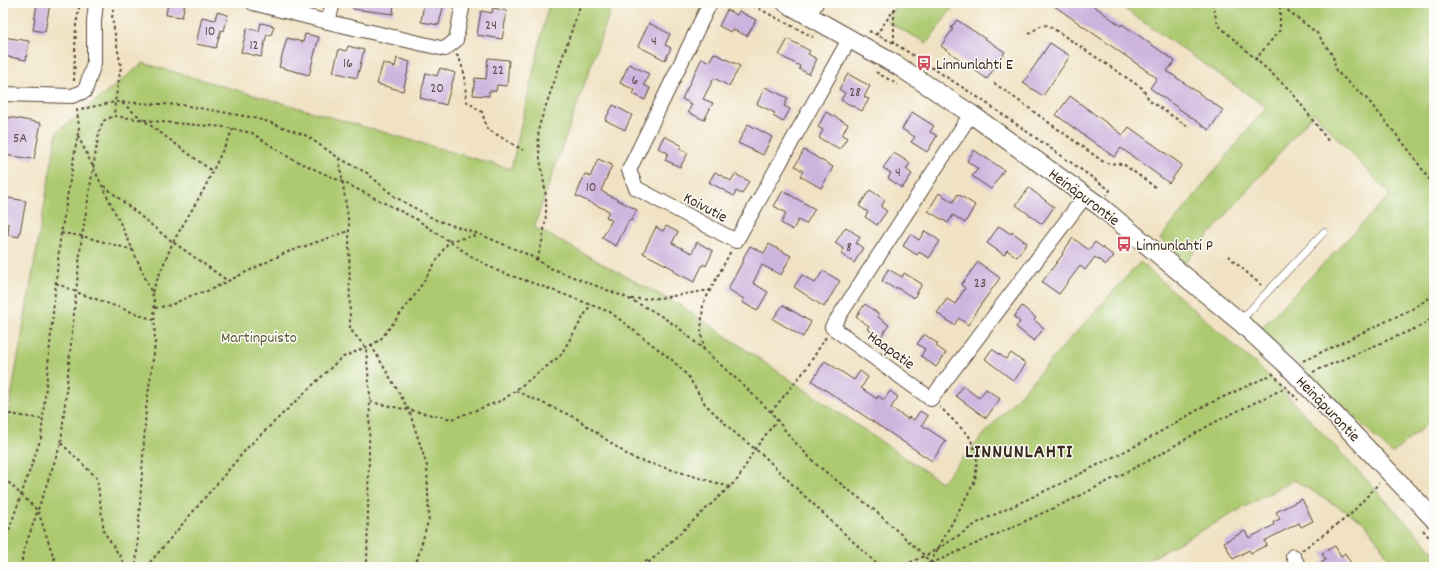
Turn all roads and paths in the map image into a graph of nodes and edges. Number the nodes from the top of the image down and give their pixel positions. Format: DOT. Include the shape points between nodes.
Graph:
graph roads {
  1 [pos="80,3"];
  2 [pos="96,3"];
  3 [pos="114,3"];
  4 [pos="253,3"];
  5 [pos="333,3"];
  6 [pos="463,3"];
  7 [pos="581,3"];
  8 [pos="710,3"];
  9 [pos="748,3"];
  10 [pos="786,3"];
  11 [pos="898,3"];
  12 [pos="1212,3"];
  13 [pos="1279,4"];
  14 [pos="894,8"];
  15 [pos="812,9"];
  16 [pos="328,22"];
  17 [pos="1029,34"];
  18 [pos="876,35"];
  19 [pos="815,38"];
  20 [pos="850,38"];
  21 [pos="894,43"];
  22 [pos="445,49"];
  23 [pos="1255,60"];
  24 [pos="873,70"];
  25 [pos="994,84"];
  26 [pos="899,86"];
  27 [pos="3,94"];
  28 [pos="72,96"];
  29 [pos="115,102"];
  30 [pos="121,102"];
  31 [pos="971,114"];
  32 [pos="114,116"];
  33 [pos="142,119"];
  34 [pos="1190,128"];
  35 [pos="233,129"];
  36 [pos="78,136"];
  37 [pos="1329,142"];
  38 [pos="523,150"];
  39 [pos="339,158"];
  40 [pos="93,166"];
  41 [pos="212,171"];
  42 [pos="342,181"];
  43 [pos="102,185"];
  44 [pos="1434,186"];
  45 [pos="1154,187"];
  46 [pos="1086,195"];
  47 [pos="349,231"];
  48 [pos="1324,232"];
  49 [pos="61,233"];
  50 [pos="479,234"];
  51 [pos="82,236"];
  52 [pos="449,241"];
  53 [pos="736,241"];
  54 [pos="173,242"];
  55 [pos="133,250"];
  56 [pos="1228,256"];
  57 [pos="537,260"];
  58 [pos="228,281"];
  59 [pos="56,283"];
  60 [pos="710,290"];
  61 [pos="1268,291"];
  62 [pos="76,292"];
  63 [pos="152,293"];
  64 [pos="1434,295"];
  65 [pos="630,299"];
  66 [pos="591,304"];
  67 [pos="154,308"];
  68 [pos="1434,318"];
  69 [pos="154,320"];
  70 [pos="1239,321"];
  71 [pos="832,327"];
  72 [pos="371,346"];
  73 [pos="366,348"];
  74 [pos="704,351"];
  75 [pos="1268,369"];
  76 [pos="1273,374"];
  77 [pos="1296,376"];
  78 [pos="515,391"];
  79 [pos="932,399"];
  80 [pos="370,402"];
  81 [pos="1303,405"];
  82 [pos="409,410"];
  83 [pos="771,412"];
  84 [pos="3,413"];
  85 [pos="42,419"];
  86 [pos="777,420"];
  87 [pos="62,443"];
  88 [pos="755,449"];
  89 [pos="3,480"];
  90 [pos="730,487"];
  91 [pos="1384,488"];
  92 [pos="21,495"];
  93 [pos="38,511"];
  94 [pos="1427,523"];
  95 [pos="1434,543"];
  96 [pos="3,547"];
  97 [pos="938,548"];
  98 [pos="925,556"];
  99 [pos="653,558"];
  100 [pos="1296,562"];
  101 [pos="930,564"];
  102 [pos="21,567"];
  103 [pos="57,567"];
  104 [pos="127,567"];
  105 [pos="136,567"];
  106 [pos="146,567"];
  107 [pos="367,567"];
  108 [pos="416,567"];
  109 [pos="634,567"];
  110 [pos="644,567"];
  111 [pos="880,567"];
  112 [pos="899,567"];
  113 [pos="926,567"];
  1 -- 28 [label="path" via="76,24"];
  2 -- 28 [label="street" via="94,63 85,91"];
  3 -- 29 [label="path" via="112,18 121,67"];
  4 -- 16 [label="street"];
  5 -- 16 [label="street"];
  6 -- 22 [label="street" via="456,40"];
  7 -- 57 [label="path" via="539,126 537,139 546,200 543,241"];
  8 -- 53 [label="street, Koivutie" via="629,170 636,188"];
  9 -- 19 [label="path"];
  10 -- 15 [label="street, Heinäpurontie"];
  11 -- 14 [label="path"];
  12 -- 23 [label="path" via="1218,25"];
  13 -- 23 [label="path" via="1280,30"];
  13 -- 44 [label="path" via="1316,33 1333,56 1336,71 1368,100 1408,148"];
  14 -- 18 [label="path"];
  14 -- 21 [label="path"];
  15 -- 20 [label="street, Heinäpurontie"];
  16 -- 22 [label="street"];
  17 -- 34 [label="path" via="1040,26 1048,25 1142,88 1150,101"];
  20 -- 31 [label="street, Heinäpurontie"];
  20 -- 53 [label="street, Koivutie"];
  22 -- 38 [label="path" via="459,57 465,76 466,101 482,112 487,129"];
  23 -- 37 [label="path" via="1291,91"];
  24 -- 26 [label="path"];
  25 -- 45 [label="path" via="1105,163 1123,164"];
  27 -- 28 [label="street"];
  29 -- 30 [label="path"];
  29 -- 32 [label="path"];
  29 -- 36 [label="path" via="77,110"];
  30 -- 33 [label="path"];
  30 -- 39 [label="path" via="182,105 250,117 305,135"];
  31 -- 46 [label="street, Heinäpurontie"];
  31 -- 71 [label="street"];
  32 -- 33 [label="path"];
  32 -- 40 [label="path" via="103,121"];
  33 -- 35 [label="path"];
  33 -- 41 [label="path"];
  35 -- 41 [label="path"];
  35 -- 42 [label="path" via="252,133 290,158"];
  36 -- 40 [label="path"];
  36 -- 49 [label="path"];
  39 -- 42 [label="path"];
  39 -- 50 [label="path" via="367,173 395,197 436,220"];
  40 -- 43 [label="path"];
  40 -- 51 [label="path"];
  41 -- 54 [label="path"];
  42 -- 47 [label="path"];
  42 -- 52 [label="path" via="416,219"];
  43 -- 54 [label="path"];
  43 -- 55 [label="path"];
  46 -- 70 [label="street, Heinäpurontie"];
  46 -- 79 [label="street"];
  47 -- 58 [label="path" via="285,253"];
  47 -- 73 [label="path" via="350,329"];
  48 -- 61 [label="lane"];
  49 -- 51 [label="path"];
  49 -- 59 [label="path"];
  50 -- 52 [label="path"];
  50 -- 57 [label="path" via="529,254"];
  51 -- 55 [label="path"];
  51 -- 62 [label="path"];
  52 -- 66 [label="path" via="500,272"];
  52 -- 72 [label="path" via="415,294 386,333"];
  53 -- 60 [label="path"];
  54 -- 58 [label="path"];
  54 -- 63 [label="path"];
  55 -- 63 [label="path"];
  56 -- 61 [label="path"];
  57 -- 65 [label="path" via="550,268"];
  58 -- 67 [label="path" via="171,305"];
  59 -- 62 [label="path"];
  59 -- 85 [label="path"];
  60 -- 65 [label="path" via="660,298"];
  60 -- 74 [label="path" via="703,304 701,333"];
  61 -- 70 [label="lane"];
  62 -- 69 [label="path"];
  62 -- 87 [label="path"];
  63 -- 67 [label="path"];
  64 -- 77 [label="path"];
  65 -- 74 [label="path" via="678,328"];
  66 -- 78 [label="path" via="560,356"];
  66 -- 88 [label="path" via="610,312 671,359 688,376 705,404"];
  67 -- 69 [label="path"];
  68 -- 77 [label="path" via="1421,326"];
  69 -- 105 [label="path" via="155,345 146,409"];
  70 -- 77 [label="street, Heinäpurontie"];
  71 -- 79 [label="street, Haapatie"];
  71 -- 83 [label="path" via="806,369"];
  72 -- 73 [label="path"];
  72 -- 82 [label="path"];
  73 -- 80 [label="path"];
  73 -- 106 [label="path" via="341,358 248,447"];
  74 -- 83 [label="path"];
  75 -- 76 [label="path"];
  76 -- 77 [label="path"];
  76 -- 97 [label="path" via="1206,405 1064,482 979,522"];
  77 -- 81 [label="path"];
  77 -- 94 [label="street, Heinäpurontie"];
  77 -- 101 [label="path" via="1150,460"];
  78 -- 82 [label="path" via="503,400 452,419"];
  78 -- 90 [label="path" via="576,418 632,458"];
  79 -- 97 [label="path" via="969,436 977,457 975,481"];
  80 -- 82 [label="path"];
  80 -- 107 [label="path"];
  82 -- 108 [label="path" via="427,466 429,518"];
  83 -- 86 [label="path"];
  84 -- 85 [label="path"];
  85 -- 92 [label="path" via="41,438"];
  86 -- 88 [label="path"];
  86 -- 98 [label="path" via="817,465"];
  87 -- 93 [label="path"];
  87 -- 104 [label="path" via="97,478 104,532"];
  88 -- 90 [label="path" via="738,479"];
  88 -- 111 [label="path"];
  89 -- 92 [label="path"];
  90 -- 99 [label="path"];
  91 -- 100 [label="path" via="1379,483 1349,516"];
  92 -- 93 [label="path"];
  92 -- 96 [label="path"];
  93 -- 102 [label="path" via="23,553"];
  93 -- 103 [label="path"];
  94 -- 95 [label="path"];
  97 -- 98 [label="path"];
  97 -- 101 [label="path"];
  98 -- 101 [label="path"];
  98 -- 112 [label="path"];
  99 -- 109 [label="path"];
  99 -- 110 [label="path"];
  101 -- 113 [label="path"];
}
